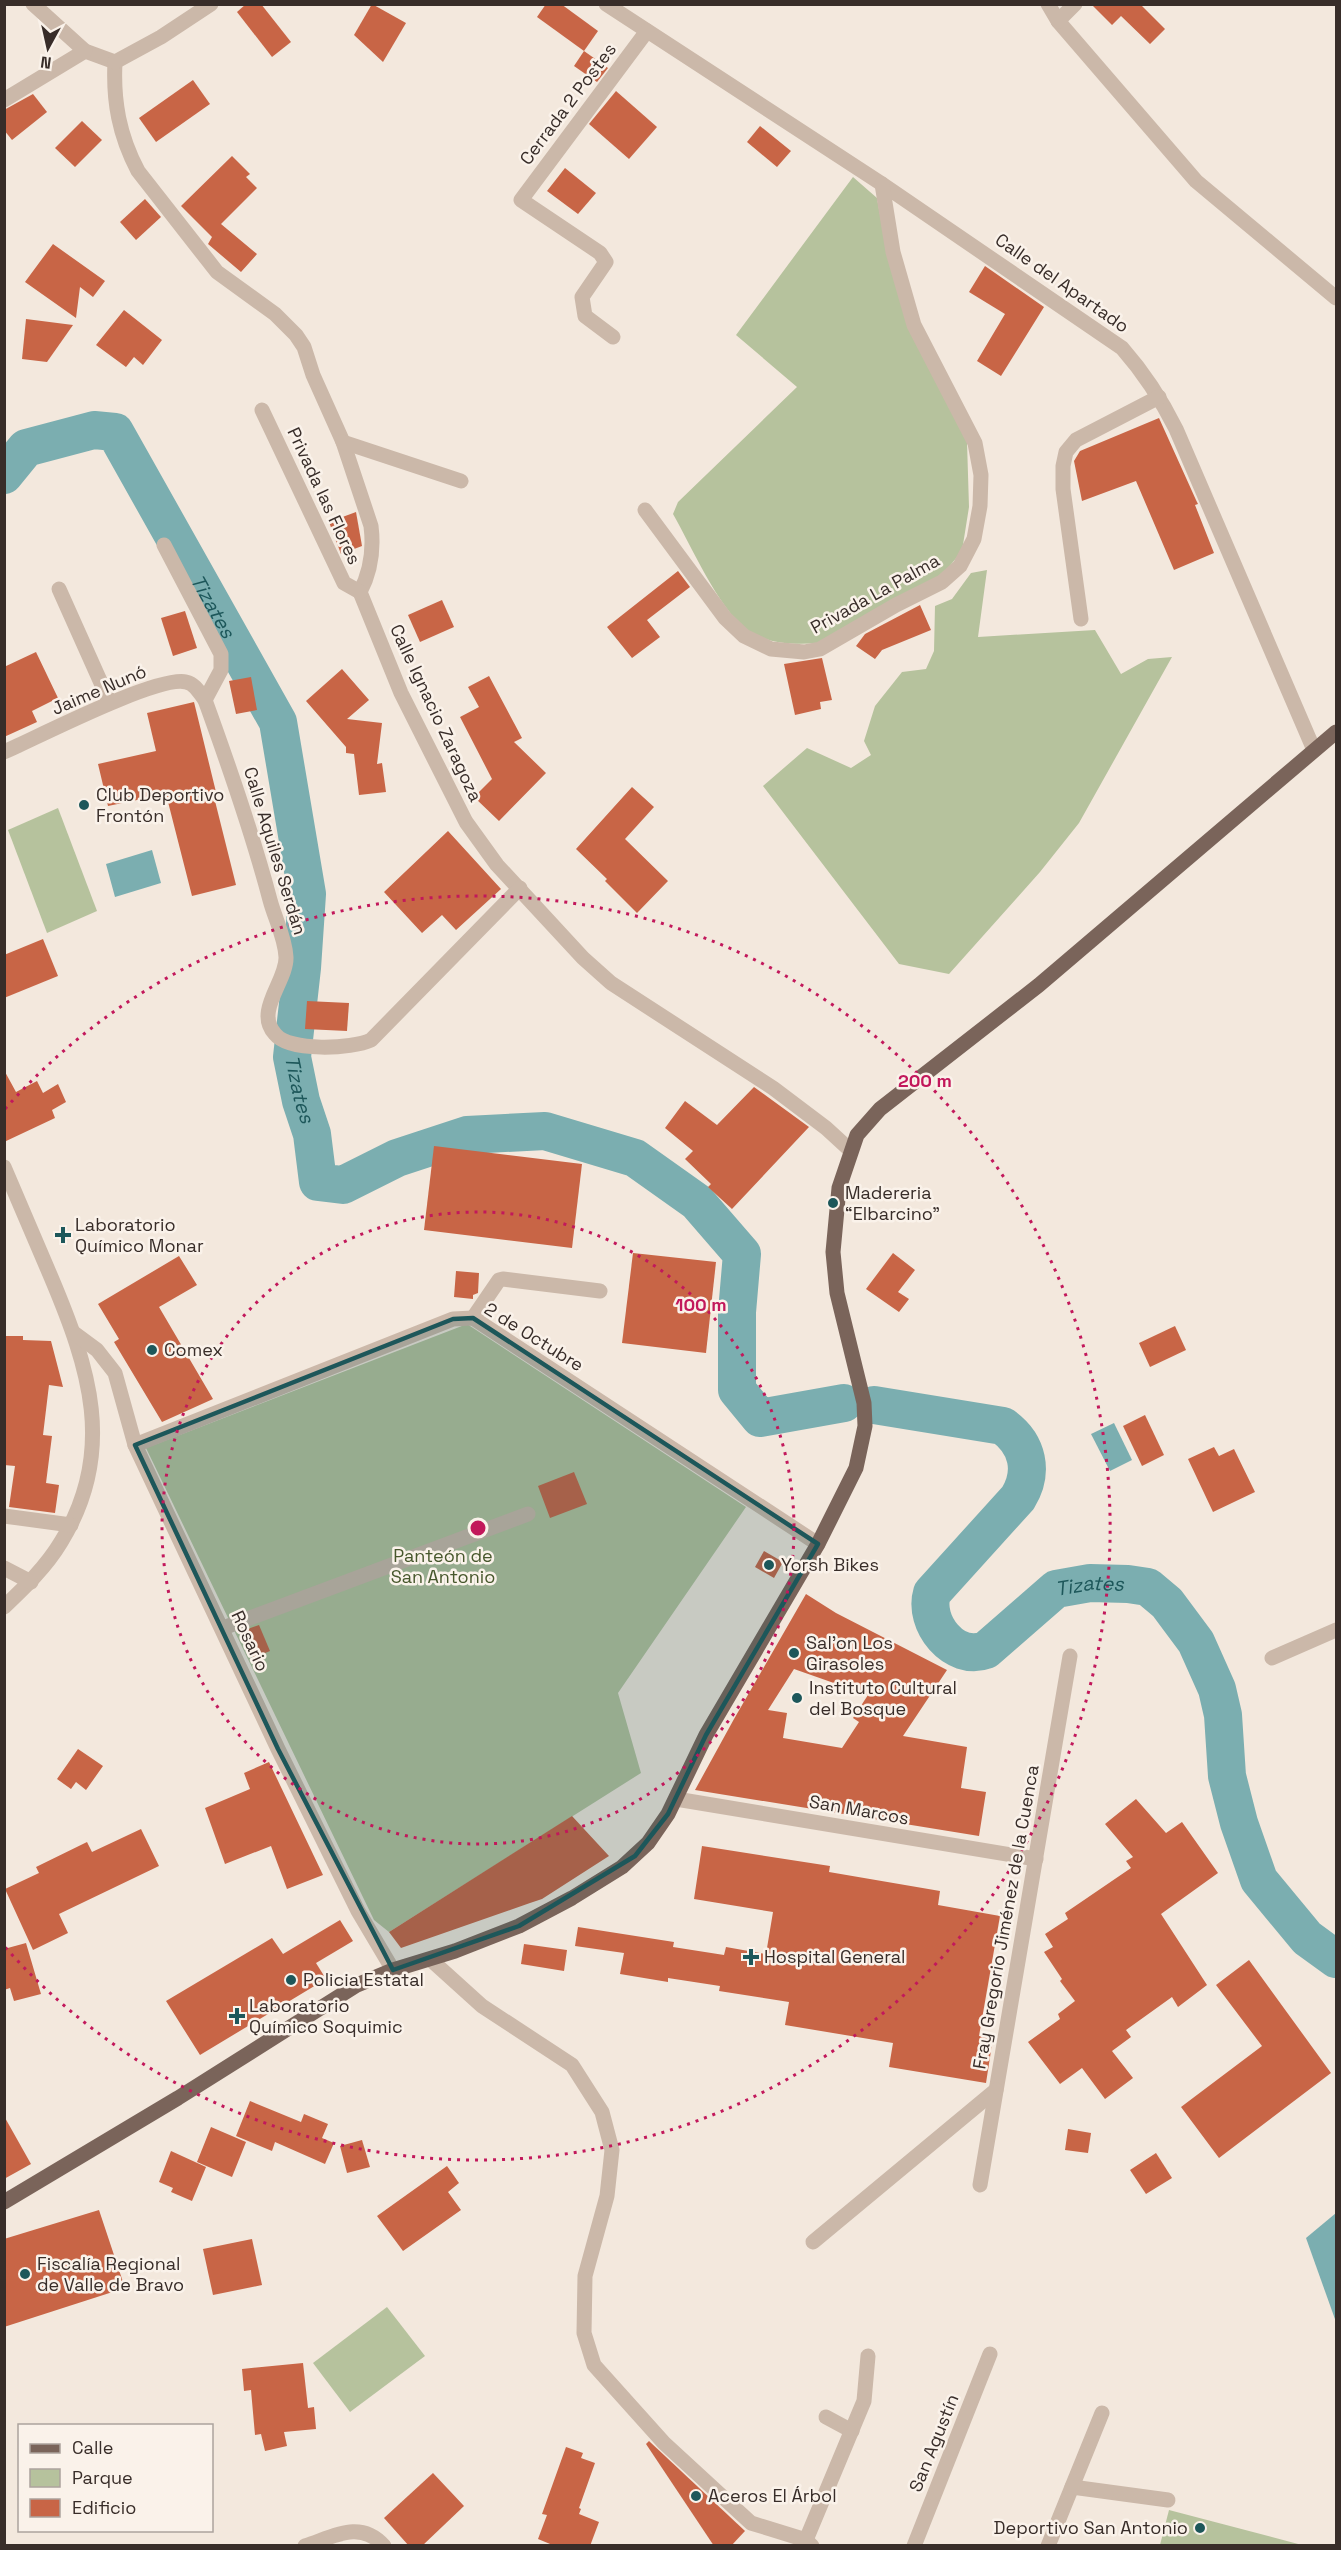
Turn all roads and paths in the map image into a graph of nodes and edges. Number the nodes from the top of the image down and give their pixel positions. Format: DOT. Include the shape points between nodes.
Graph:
graph roads {
  1 [pos="33,4"];
  2 [pos="211,4"];
  3 [pos="606,4"];
  4 [pos="1048,4"];
  5 [pos="1075,4"];
  6 [pos="1059,21"];
  7 [pos="647,31"];
  8 [pos="85,51"];
  9 [pos="115,62"];
  10 [pos="4,100"];
  11 [pos="882,184"];
  12 [pos="1336,297"];
  13 [pos="613,337"];
  14 [pos="1159,397"];
  15 [pos="262,410"];
  16 [pos="343,442"];
  17 [pos="461,481"];
  18 [pos="645,510"];
  19 [pos="164,545"];
  20 [pos="59,589"];
  21 [pos="360,592"];
  22 [pos="1081,619"];
  23 [pos="205,700"];
  24 [pos="110,703"];
  25 [pos="1336,732"];
  26 [pos="1314,750"];
  27 [pos="4,752"];
  28 [pos="520,888"];
  29 [pos="850,1150"];
  30 [pos="4,1167"];
  31 [pos="600,1291"];
  32 [pos="473,1318"];
  33 [pos="74,1333"];
  34 [pos="135,1445"];
  35 [pos="528,1514"];
  36 [pos="4,1516"];
  37 [pos="70,1525"];
  38 [pos="818,1544"];
  39 [pos="4,1568"];
  40 [pos="31,1582"];
  41 [pos="4,1607"];
  42 [pos="223,1628"];
  43 [pos="1336,1630"];
  44 [pos="1071,1656"];
  45 [pos="1272,1658"];
  46 [pos="676,1798"];
  47 [pos="1036,1859"];
  48 [pos="430,1959"];
  49 [pos="393,1970"];
  50 [pos="996,2090"];
  51 [pos="980,2185"];
  52 [pos="4,2202"];
  53 [pos="813,2242"];
  54 [pos="990,2354"];
  55 [pos="868,2356"];
  56 [pos="1102,2413"];
  57 [pos="826,2417"];
  58 [pos="852,2431"];
  59 [pos="1072,2487"];
  60 [pos="1168,2500"];
  61 [pos="809,2543"];
  62 [pos="305,2546"];
  63 [pos="384,2546"];
  64 [pos="914,2546"];
  65 [pos="1048,2546"];
  1 -- 8 [label="street"];
  2 -- 9 [label="street"];
  3 -- 7 [label="street, Calle del Apartado"];
  4 -- 6 [label="street"];
  5 -- 6 [label="street"];
  6 -- 12 [label="street" via="1196,181"];
  7 -- 11 [label="street, Calle del Apartado"];
  7 -- 13 [label="street, Cerrada 2 Postes" via="521,200 600,253 606,262 582,297 585,316"];
  8 -- 9 [label="street"];
  8 -- 10 [label="street"];
  9 -- 16 [label="street" via="117,119 138,171 217,272 275,314 296,335"];
  11 -- 14 [label="street, Calle del Apartado" via="1122,348"];
  11 -- 18 [label="street, Privada La Palma" via="893,252 915,325 975,443 981,475 980,506 974,539 960,566 942,582 820,649 771,649 744,636 724,618"];
  14 -- 22 [label="street" via="1076,440 1066,452 1063,489"];
  14 -- 26 [label="street, Calle del Apartado"];
  15 -- 21 [label="street, Privada las Flores" via="344,583"];
  16 -- 17 [label="street"];
  16 -- 21 [label="street" via="373,540 370,566"];
  19 -- 23 [label="street" via="221,654 221,670"];
  20 -- 24 [label="street"];
  21 -- 28 [label="street, Calle Ignacio Zaragoza" via="401,693 466,822 497,865"];
  23 -- 24 [label="street, Jaime Nunó" via="194,685 184,681 170,682"];
  23 -- 28 [label="street, Calle Aquiles Serdán" via="253,834 283,940 286,960 268,1016 275,1035 286,1042 353,1047 371,1040"];
  24 -- 27 [label="street, Jaime Nunó"];
  25 -- 26 [label="main road"];
  26 -- 29 [label="main road" via="1039,985 880,1109 866,1122"];
  28 -- 29 [label="street, Calle Ignacio Zaragoza" via="611,983 783,1095"];
  29 -- 38 [label="main road" via="837,1198 834,1275 864,1403 865,1426 856,1468"];
  30 -- 33 [label="street"];
  31 -- 32 [label="street" via="503,1279"];
  32 -- 34 [label="street, 2 de Octubre" via="453,1319"];
  32 -- 38 [label="street, 2 de Octubre"];
  33 -- 34 [label="street, Rosario" via="97,1350 115,1373"];
  33 -- 37 [label="street" via="92,1402 94,1445 86,1486"];
  34 -- 42 [label="street, Rosario"];
  35 -- 42 [label="street"];
  36 -- 37 [label="street"];
  37 -- 40 [label="street"];
  38 -- 46 [label="main road" via="706,1735"];
  39 -- 40 [label="street"];
  40 -- 41 [label="street"];
  42 -- 49 [label="street, Rosario" via="358,1911"];
  43 -- 45 [label="street"];
  44 -- 47 [label="street, Fray Gregorio Jiménez de la Cuenca"];
  46 -- 47 [label="street, San Marcos"];
  46 -- 48 [label="main road" via="648,1843 622,1867 519,1926"];
  47 -- 50 [label="street, Fray Gregorio Jiménez de la Cuenca"];
  48 -- 49 [label="main road"];
  48 -- 61 [label="street" via="482,2006 572,2065 602,2112 612,2150 607,2196 585,2276 584,2333 594,2365 664,2443 751,2523"];
  49 -- 52 [label="main road" via="357,1985"];
  50 -- 51 [label="street, Fray Gregorio Jiménez de la Cuenca"];
  50 -- 53 [label="street"];
  54 -- 64 [label="street, San Agustín"];
  55 -- 58 [label="street" via="864,2401"];
  56 -- 59 [label="street"];
  57 -- 58 [label="street"];
  58 -- 61 [label="street"];
  59 -- 60 [label="street"];
  59 -- 65 [label="street"];
  62 -- 63 [label="street" via="355,2530 376,2537"];
}
